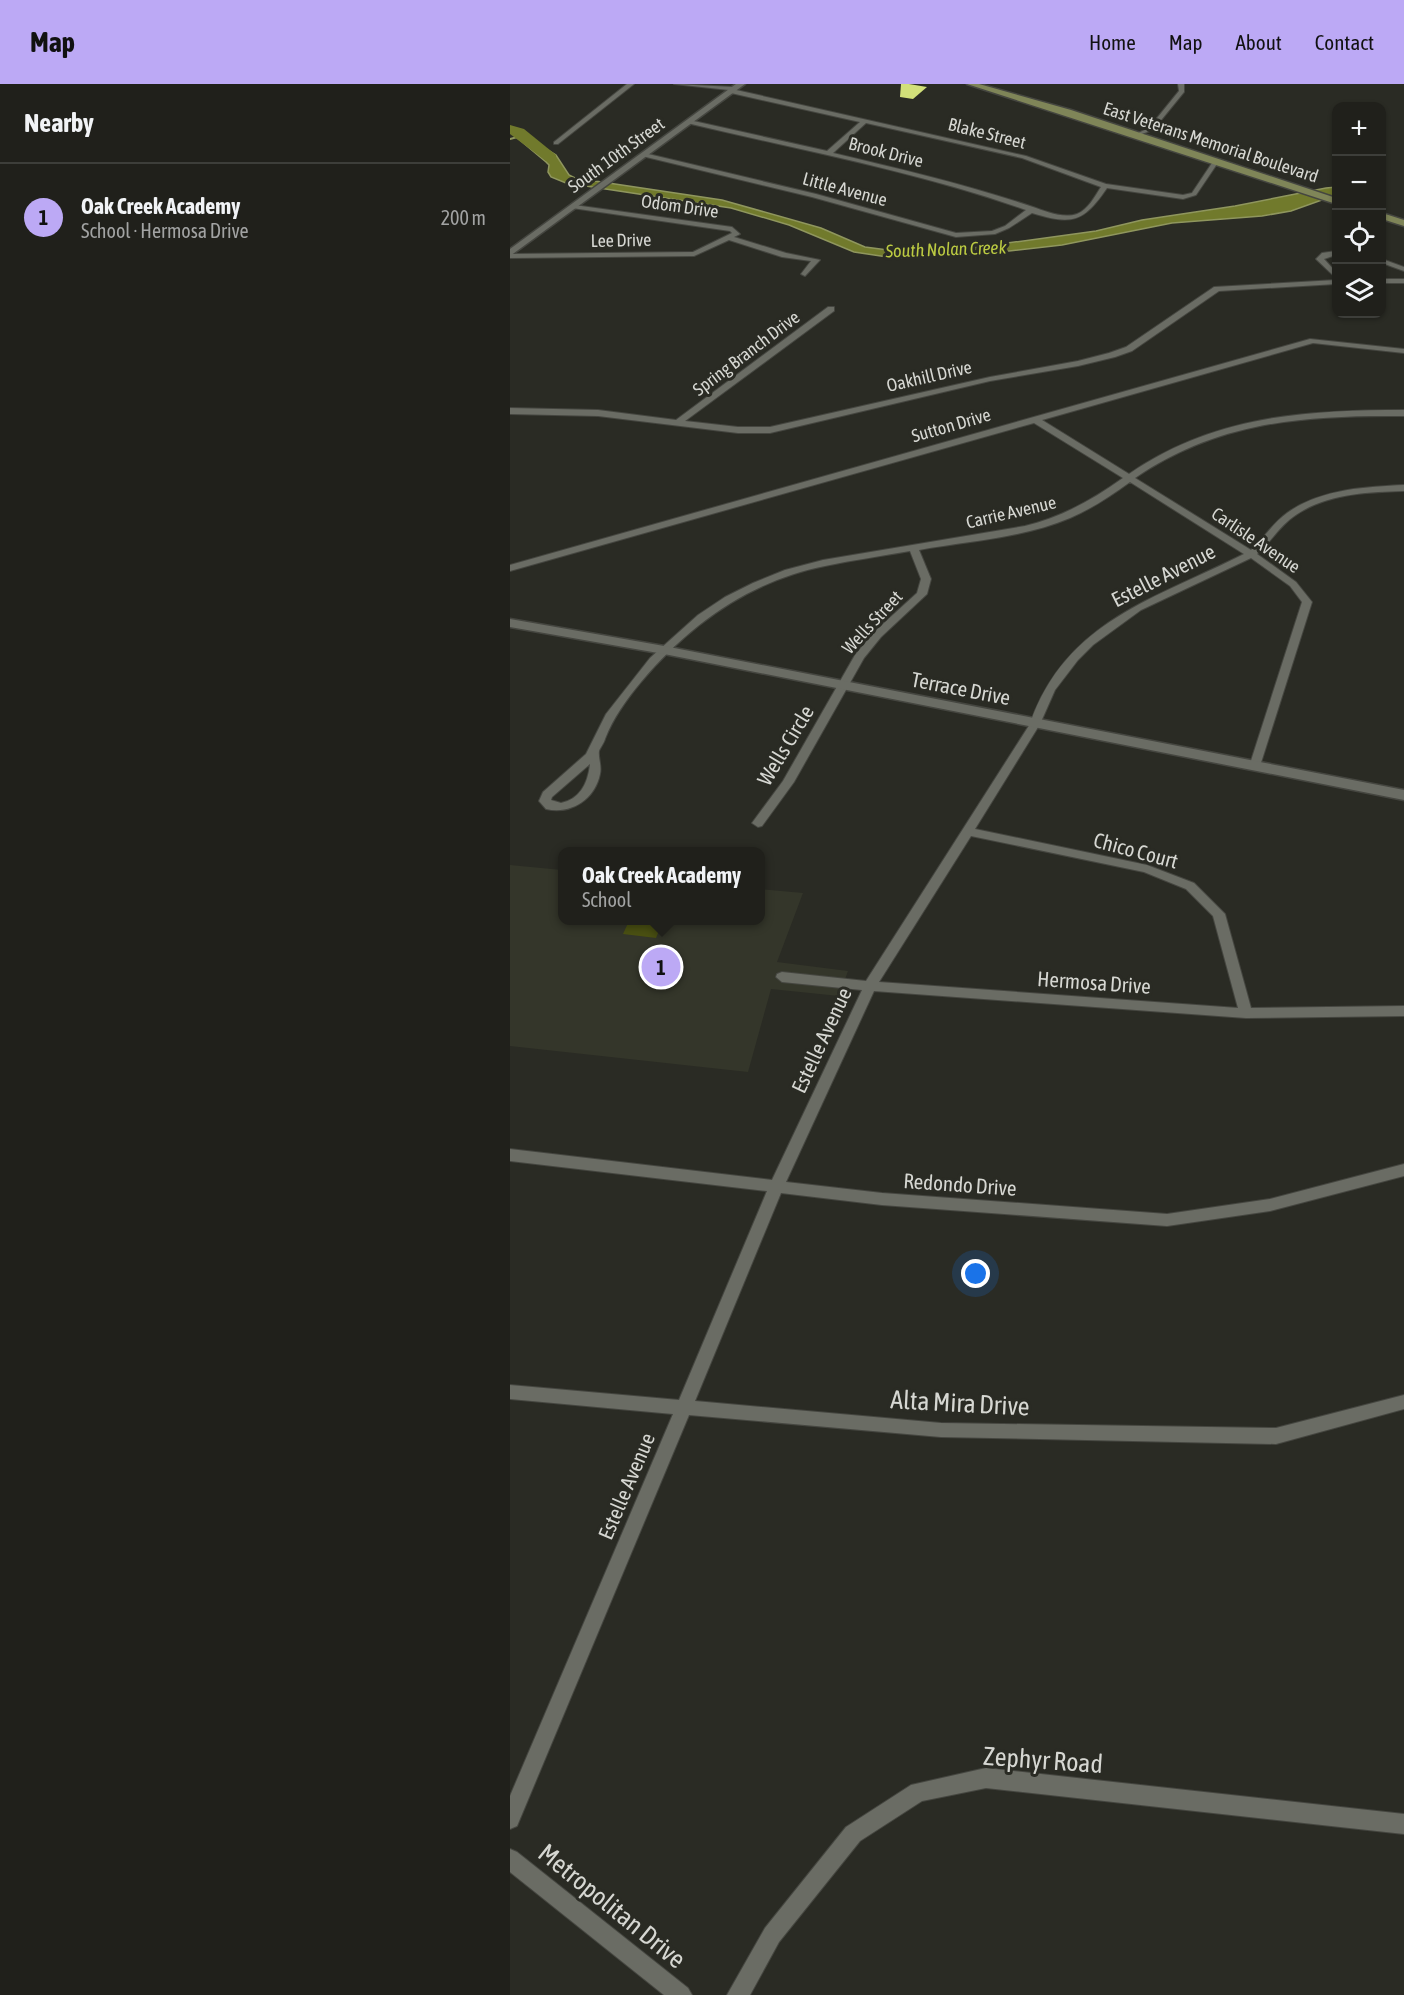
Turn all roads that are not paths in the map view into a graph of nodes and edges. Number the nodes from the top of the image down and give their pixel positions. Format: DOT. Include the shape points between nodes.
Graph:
graph roads {
  1 [pos="631,84"];
  2 [pos="677,84"];
  3 [pos="971,84"];
  4 [pos="1181,84"];
  5 [pos="736,88"];
  6 [pos="866,120"];
  7 [pos="689,122"];
  8 [pos="1138,135"];
  9 [pos="556,143"];
  10 [pos="829,153"];
  11 [pos="644,155"];
  12 [pos="1216,160"];
  13 [pos="1106,186"];
  14 [pos="1332,200"];
  15 [pos="574,207"];
  16 [pos="1032,209"];
  17 [pos="1386,217"];
  18 [pos="1404,223"];
  19 [pos="729,238"];
  20 [pos="510,254"];
  21 [pos="1332,254"];
  22 [pos="1386,262"];
  23 [pos="1404,269"];
  24 [pos="1332,272"];
  25 [pos="805,274"];
  26 [pos="1386,281"];
  27 [pos="1404,281"];
  28 [pos="1332,282"];
  29 [pos="831,309"];
  30 [pos="1404,351"];
  31 [pos="510,411"];
  32 [pos="1404,413"];
  33 [pos="1034,419"];
  34 [pos="679,421"];
  35 [pos="1129,478"];
  36 [pos="1404,488"];
  37 [pos="914,548"];
  38 [pos="1251,554"];
  39 [pos="510,568"];
  40 [pos="510,623"];
  41 [pos="664,650"];
  42 [pos="841,685"];
  43 [pos="1035,724"];
  44 [pos="594,753"];
  45 [pos="1255,767"];
  46 [pos="1404,795"];
  47 [pos="758,823"];
  48 [pos="967,831"];
  49 [pos="782,976"];
  50 [pos="870,986"];
  51 [pos="1404,1011"];
  52 [pos="1246,1013"];
  53 [pos="510,1155"];
  54 [pos="1404,1170"];
  55 [pos="777,1186"];
  56 [pos="510,1392"];
  57 [pos="1404,1402"];
  58 [pos="682,1408"];
  59 [pos="510,1819"];
  60 [pos="1404,1824"];
  61 [pos="510,1858"];
  62 [pos="681,1995"];
  63 [pos="738,1995"];
  1 -- 9 [label="street"];
  2 -- 5 [label="street, Blake Street"];
  3 -- 8 [label="main road, East Veterans Memorial Boulevard"];
  4 -- 8 [label="street" via="1182,91 1151,129"];
  5 -- 6 [label="street, Blake Street"];
  5 -- 7 [label="street, South 10th Street"];
  6 -- 10 [label="street"];
  6 -- 13 [label="street, Blake Street" via="1024,157"];
  7 -- 10 [label="street, Brook Drive"];
  7 -- 11 [label="street, South 10th Street"];
  8 -- 12 [label="main road, East Veterans Memorial Boulevard"];
  10 -- 16 [label="street, Brook Drive" via="987,193"];
  11 -- 15 [label="street, South 10th Street"];
  11 -- 16 [label="street, Little Avenue" via="814,195 956,235 993,233"];
  12 -- 13 [label="street, Blake Street" via="1194,194 1183,197"];
  12 -- 14 [label="main road, East Veterans Memorial Boulevard"];
  13 -- 16 [label="street, Brook Drive" via="1084,214 1073,217"];
  15 -- 19 [label="street, Odom Drive" via="732,229 736,234"];
  15 -- 20 [label="street, South 10th Street"];
  17 -- 18 [label="main road"];
  19 -- 20 [label="street, Lee Drive" via="694,254"];
  19 -- 25 [label="street, Odom Drive" via="816,260"];
  21 -- 24 [label="street" via="1320,259"];
  22 -- 23 [label="street"];
  26 -- 27 [label="street"];
  28 -- 34 [label="street, Oakhill Drive" via="1217,289 1129,350 1059,369 993,378 770,430 754,432"];
  29 -- 34 [label="street, Spring Branch Drive"];
  30 -- 33 [label="street, Sutton Drive" via="1313,341"];
  31 -- 34 [label="street, Oakhill Drive" via="598,413"];
  32 -- 35 [label="street, Carrie Avenue" via="1328,414 1240,427 1175,450"];
  33 -- 35 [label="street, Carlisle Avenue"];
  33 -- 39 [label="street, Sutton Drive"];
  35 -- 37 [label="street, Carrie Avenue" via="1084,508 1054,521"];
  35 -- 38 [label="street, Carlisle Avenue"];
  36 -- 38 [label="street, Estelle Avenue" via="1358,492 1314,503 1291,514"];
  37 -- 41 [label="street, Carrie Avenue" via="798,569 756,585 708,610"];
  37 -- 42 [label="street, Wells Street" via="926,579 922,594 877,636"];
  38 -- 43 [label="street, Estelle Avenue" via="1135,609 1098,636 1055,681 1040,704"];
  38 -- 45 [label="street, Carlisle Avenue" via="1293,584 1307,602"];
  40 -- 41 [label="street, Terrace Drive"];
  41 -- 42 [label="street, Terrace Drive"];
  41 -- 44 [label="street, Carrie Avenue" via="610,715"];
  42 -- 43 [label="street, Terrace Drive"];
  42 -- 47 [label="street, Wells Circle" via="788,782"];
  43 -- 45 [label="street, Terrace Drive"];
  43 -- 48 [label="street, Estelle Avenue"];
  44 -- 44 [label="street" via="595,773 582,796 567,807 550,806 545,801 547,795"];
  45 -- 46 [label="street, Terrace Drive"];
  48 -- 50 [label="street, Estelle Avenue"];
  48 -- 52 [label="street, Chico Court" via="1147,869 1190,886 1219,914"];
  49 -- 50 [label="street, Hermosa Drive"];
  50 -- 52 [label="street, Hermosa Drive"];
  50 -- 55 [label="street, Estelle Avenue"];
  51 -- 52 [label="street, Hermosa Drive"];
  53 -- 55 [label="street, Redondo Drive"];
  54 -- 55 [label="street, Redondo Drive" via="1270,1205 1167,1220 882,1199"];
  55 -- 58 [label="street, Estelle Avenue"];
  56 -- 58 [label="street, Alta Mira Drive"];
  57 -- 58 [label="street, Alta Mira Drive" via="1276,1436 941,1430"];
  58 -- 59 [label="street, Estelle Avenue"];
  60 -- 63 [label="street, Zephyr Road" via="986,1778 918,1792 853,1834 772,1935"];
  61 -- 62 [label="street, Metropolitan Drive"];
}
